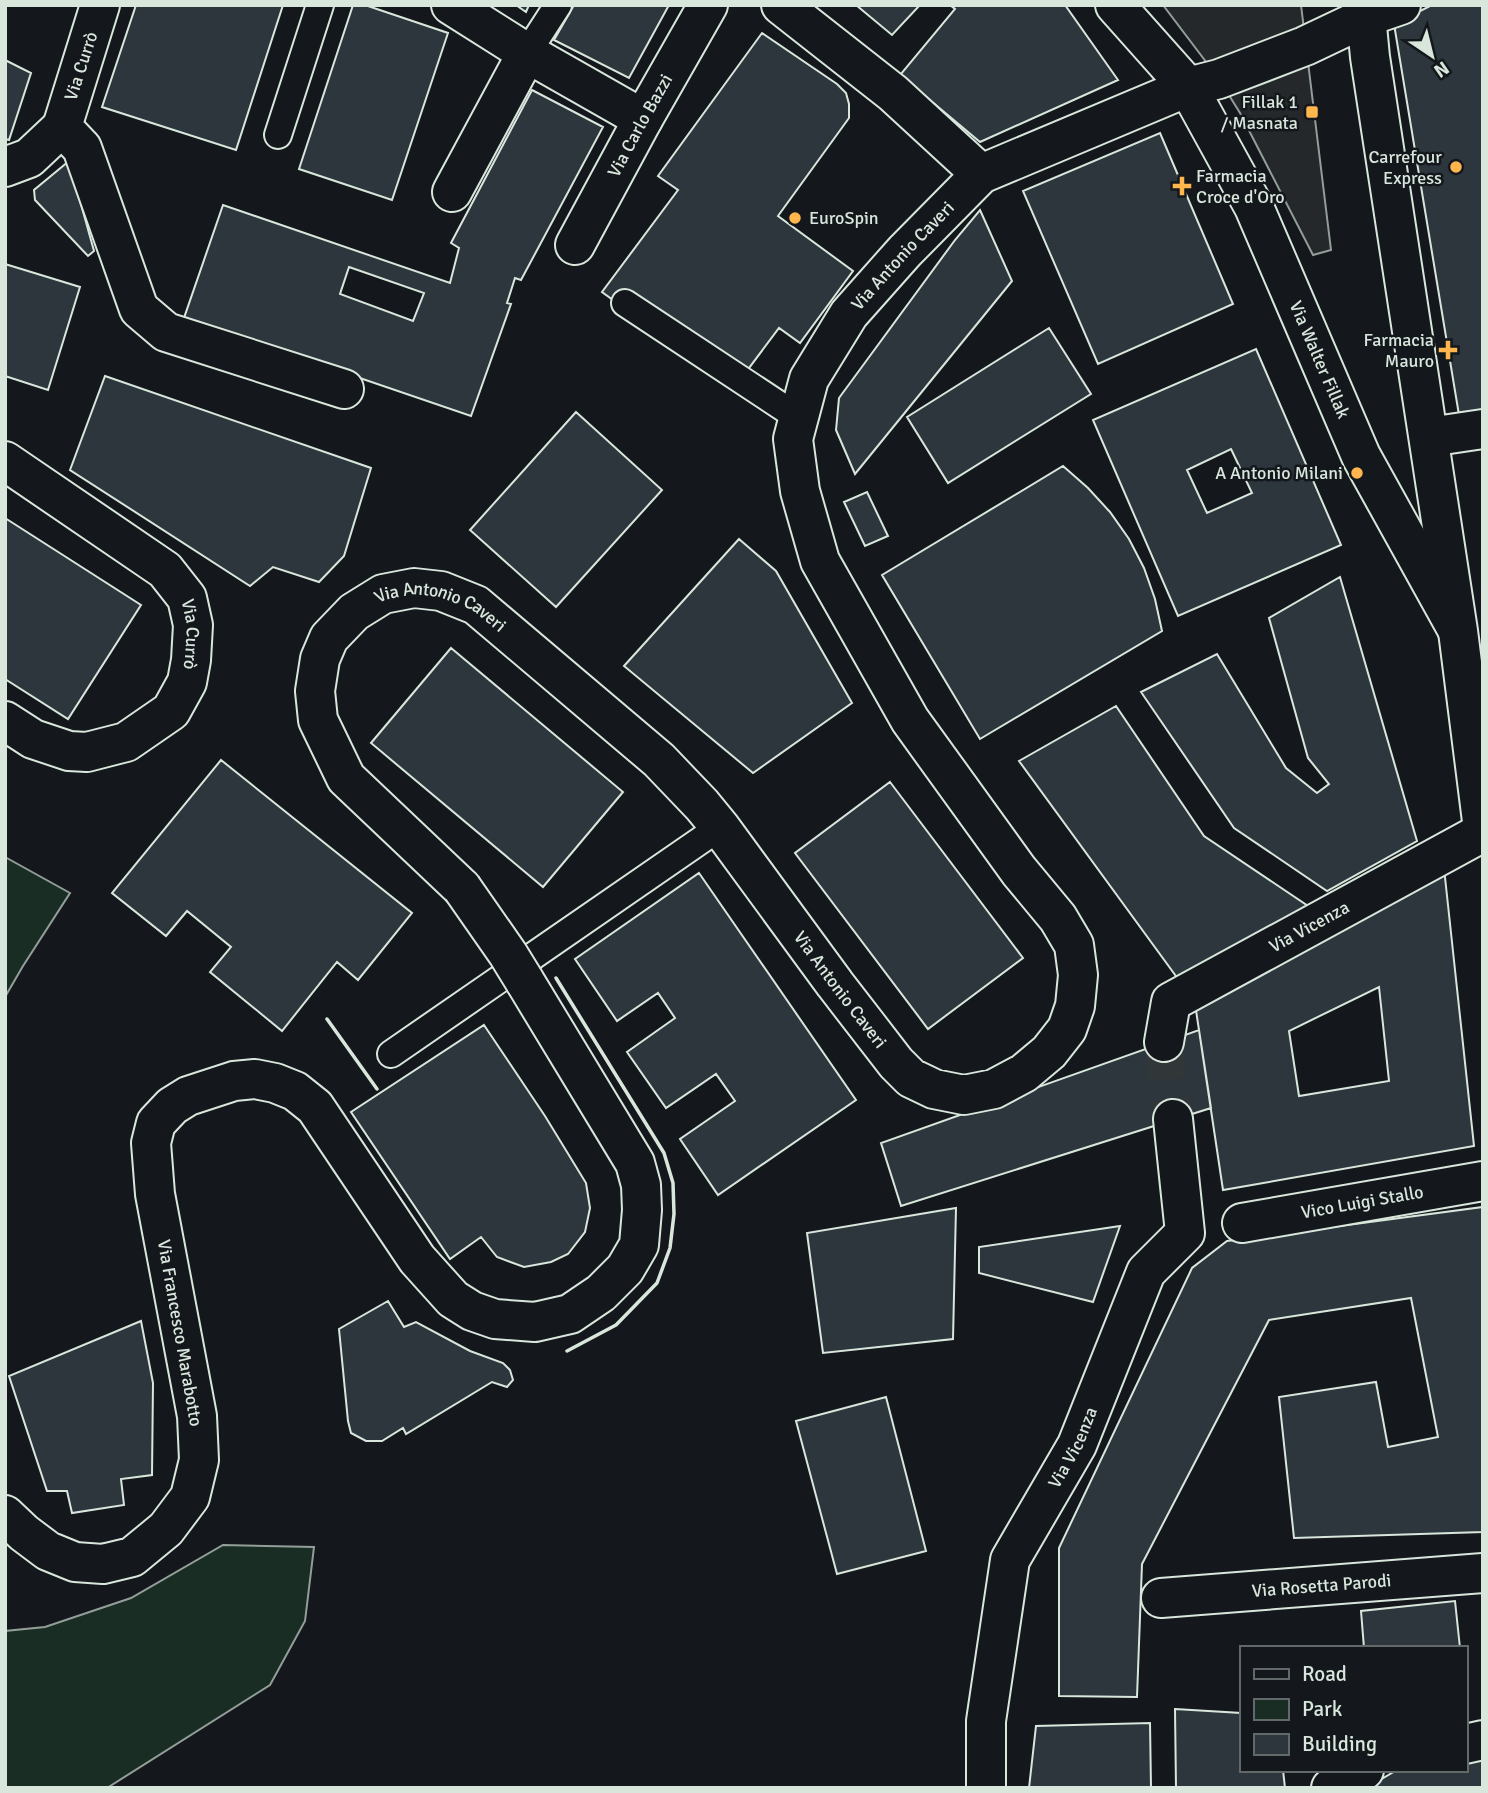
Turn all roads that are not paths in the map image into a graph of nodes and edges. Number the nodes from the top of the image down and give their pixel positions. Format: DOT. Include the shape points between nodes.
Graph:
graph roads {
  1 [pos="100,5"];
  2 [pos="320,5"];
  3 [pos="451,5"];
  4 [pos="558,5"];
  5 [pos="708,5"];
  6 [pos="781,5"];
  7 [pos="1115,5"];
  8 [pos="1377,9"];
  9 [pos="527,53"];
  10 [pos="1188,87"];
  11 [pos="643,119"];
  12 [pos="62,127"];
  13 [pos="278,135"];
  14 [pos="5,167"];
  15 [pos="981,174"];
  16 [pos="452,192"];
  17 [pos="575,245"];
  18 [pos="625,303"];
  19 [pos="344,390"];
  20 [pos="799,418"];
  21 [pos="1483,429"];
  22 [pos="1429,437"];
  23 [pos="5,461"];
  24 [pos="1458,631"];
  25 [pos="5,721"];
  26 [pos="720,827"];
  27 [pos="1483,830"];
  28 [pos="1164,1042"];
  29 [pos="391,1054"];
  30 [pos="1172,1119"];
  31 [pos="1483,1181"];
  32 [pos="155,1194"];
  33 [pos="1241,1223"];
  34 [pos="5,1515"];
  35 [pos="1483,1573"];
  36 [pos="1161,1598"];
  37 [pos="1360,1772"];
  38 [pos="986,1788"];
  39 [pos="1331,1788"];
  1 -- 12 [label="street, Via Currò"];
  2 -- 13 [label="lane"];
  3 -- 9 [label="street"];
  4 -- 9 [label="lane"];
  5 -- 11 [label="street, Via Carlo Bazzi"];
  6 -- 15 [label="street" via="892,93"];
  7 -- 10 [label="street, Via Walter Fillak"];
  8 -- 10 [label="street, Via Antonio Caveri" via="1305,46"];
  8 -- 22 [label="street, Via Walter Fillak" via="1370,57"];
  9 -- 11 [label="street"];
  9 -- 16 [label="street"];
  10 -- 15 [label="street, Via Antonio Caveri"];
  10 -- 24 [label="street, Via Walter Fillak" via="1254,206 1361,456"];
  11 -- 17 [label="street, Via Carlo Bazzi"];
  12 -- 14 [label="street, Via Currò" via="29,158"];
  12 -- 19 [label="street" via="82,148 139,309 166,332"];
  15 -- 20 [label="street, Via Antonio Caveri" via="849,314 809,379"];
  18 -- 20 [label="lane"];
  20 -- 26 [label="street, Via Antonio Caveri" via="793,439 800,491 820,561 911,720 1058,918 1073,945 1078,975 1075,1006 1066,1030 1024,1073 994,1089 964,1095 934,1089 912,1078 843,994"];
  21 -- 22 [label="street"];
  22 -- 24 [label="street, Via Walter Fillak"];
  23 -- 25 [label="street, Via Currò" via="165,570 187,598 193,625 187,682 171,711 126,742 87,752 69,751 33,739"];
  24 -- 27 [label="street, Via Walter Fillak"];
  26 -- 29 [label="lane"];
  26 -- 32 [label="street, Via Antonio Caveri, bridge" via="659,760 476,605 441,591 414,588 383,594 354,612 329,638 320,659 315,691 318,720 346,778 462,888 524,980 635,1163 641,1185 639,1245 625,1269 570,1314 535,1322 495,1319 472,1311 453,1299 417,1259 315,1107 295,1091 255,1079 188,1096 156,1123 151,1143"];
  27 -- 28 [label="street, Via Vicenza" via="1171,1002"];
  30 -- 38 [label="street, Via Vicenza" via="1185,1233 1146,1272 1077,1446 1010,1560 986,1721"];
  31 -- 33 [label="street, Vico Luigi Stallo"];
  32 -- 34 [label="street, Via Francesco Marabotto" via="197,1416 199,1460 190,1497 166,1529 132,1557 103,1564 75,1562 48,1551"];
  35 -- 36 [label="street, Via Rosetta Parodi"];
  37 -- 39 [label="street"];
}
